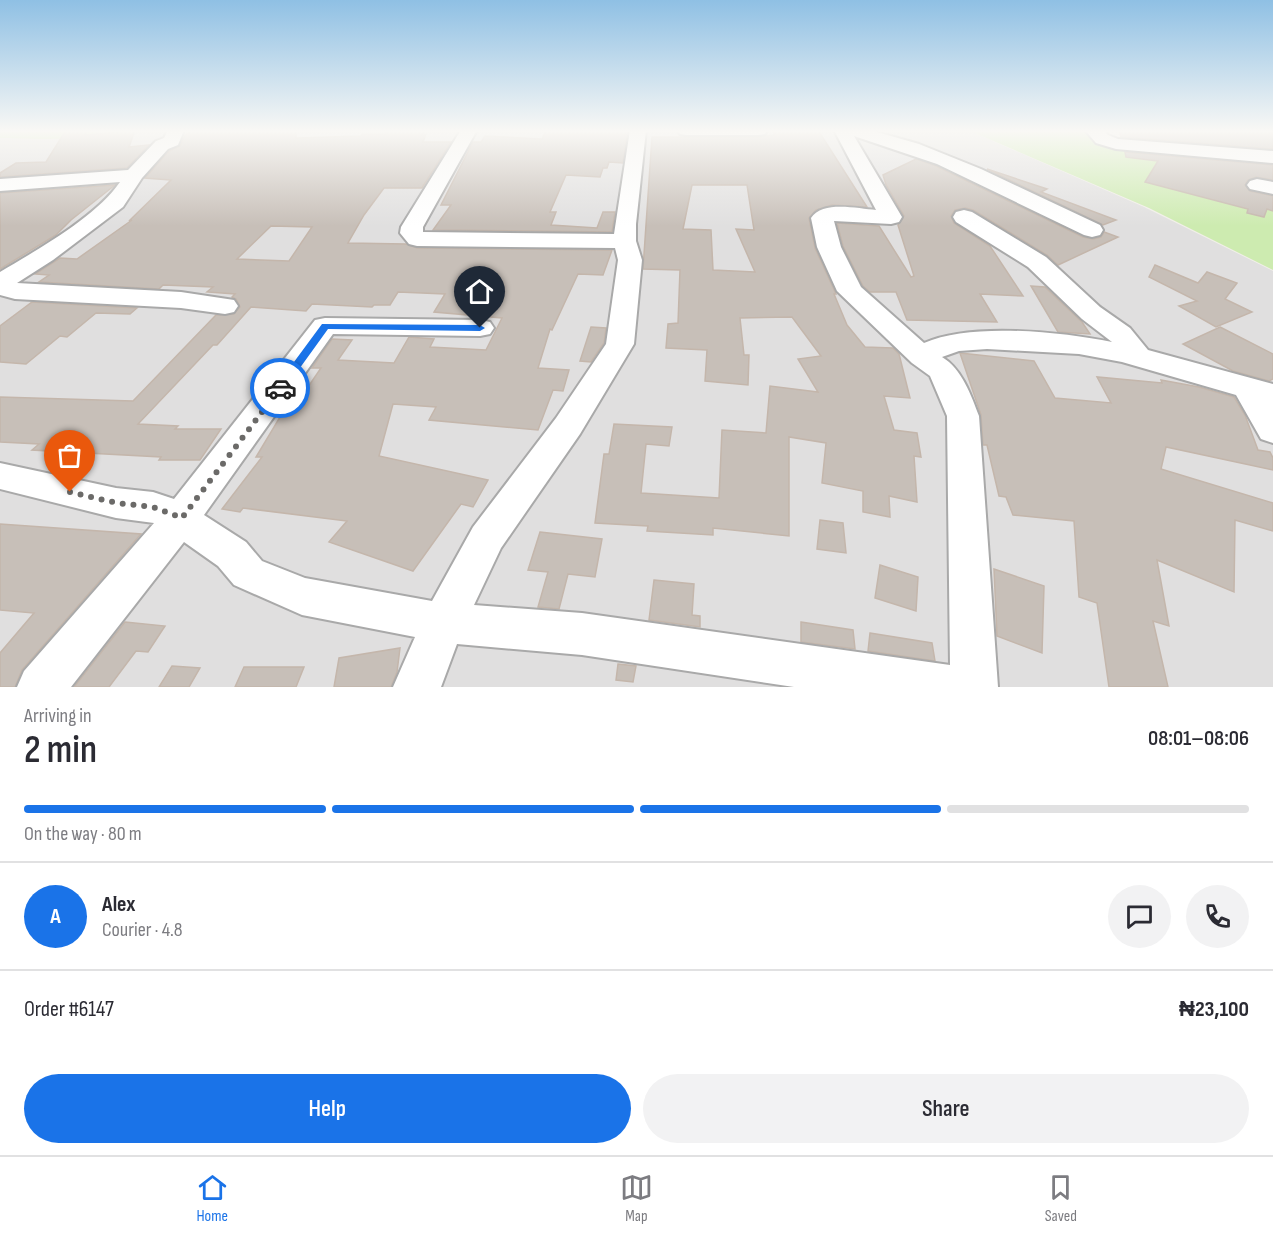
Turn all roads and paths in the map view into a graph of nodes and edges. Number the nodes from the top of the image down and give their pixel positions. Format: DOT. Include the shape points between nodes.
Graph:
graph roads {
  1 [pos="146,162"];
  2 [pos="450,162"];
  3 [pos="634,162"];
  4 [pos="860,162"];
  5 [pos="945,162"];
  6 [pos="134,175"];
  7 [pos="0,185"];
  8 [pos="964,217"];
  9 [pos="1092,230"];
  10 [pos="625,241"];
  11 [pos="0,283"];
  12 [pos="0,287"];
  13 [pos="225,306"];
  14 [pos="480,328"];
  15 [pos="922,357"];
  16 [pos="1139,358"];
  17 [pos="1261,391"];
  18 [pos="1273,430"];
  19 [pos="0,476"];
  20 [pos="182,518"];
  21 [pos="443,623"];
  22 [pos="813,678"];
  23 [pos="41,687"];
  24 [pos="417,687"];
  25 [pos="947,687"];
  26 [pos="974,687"];
  1 -- 6 [label="street"];
  2 -- 10 [label="street" via="412,227 411,233 417,239"];
  3 -- 10 [label="street"];
  4 -- 15 [label="street" via="891,217 830,214 822,218 830,247 850,291"];
  5 -- 9 [label="street"];
  6 -- 7 [label="street"];
  6 -- 11 [label="street" via="116,203"];
  8 -- 16 [label="street" via="1037,262 1091,313 1120,334"];
  10 -- 21 [label="street" via="630,260 620,345 568,426 487,538"];
  12 -- 13 [label="street"];
  14 -- 20 [label="street" via="325,326"];
  15 -- 16 [label="street" via="928,349 947,344 1022,340"];
  15 -- 26 [label="street" via="942,370 963,416"];
  16 -- 17 [label="street"];
  17 -- 18 [label="street"];
  19 -- 20 [label="street" via="117,503 153,507"];
  20 -- 21 [label="street" via="232,554 248,573 277,587 302,596"];
  20 -- 23 [label="street"];
  21 -- 22 [label="street" via="582,634"];
  21 -- 24 [label="street"];
  22 -- 25 [label="street"];
}
